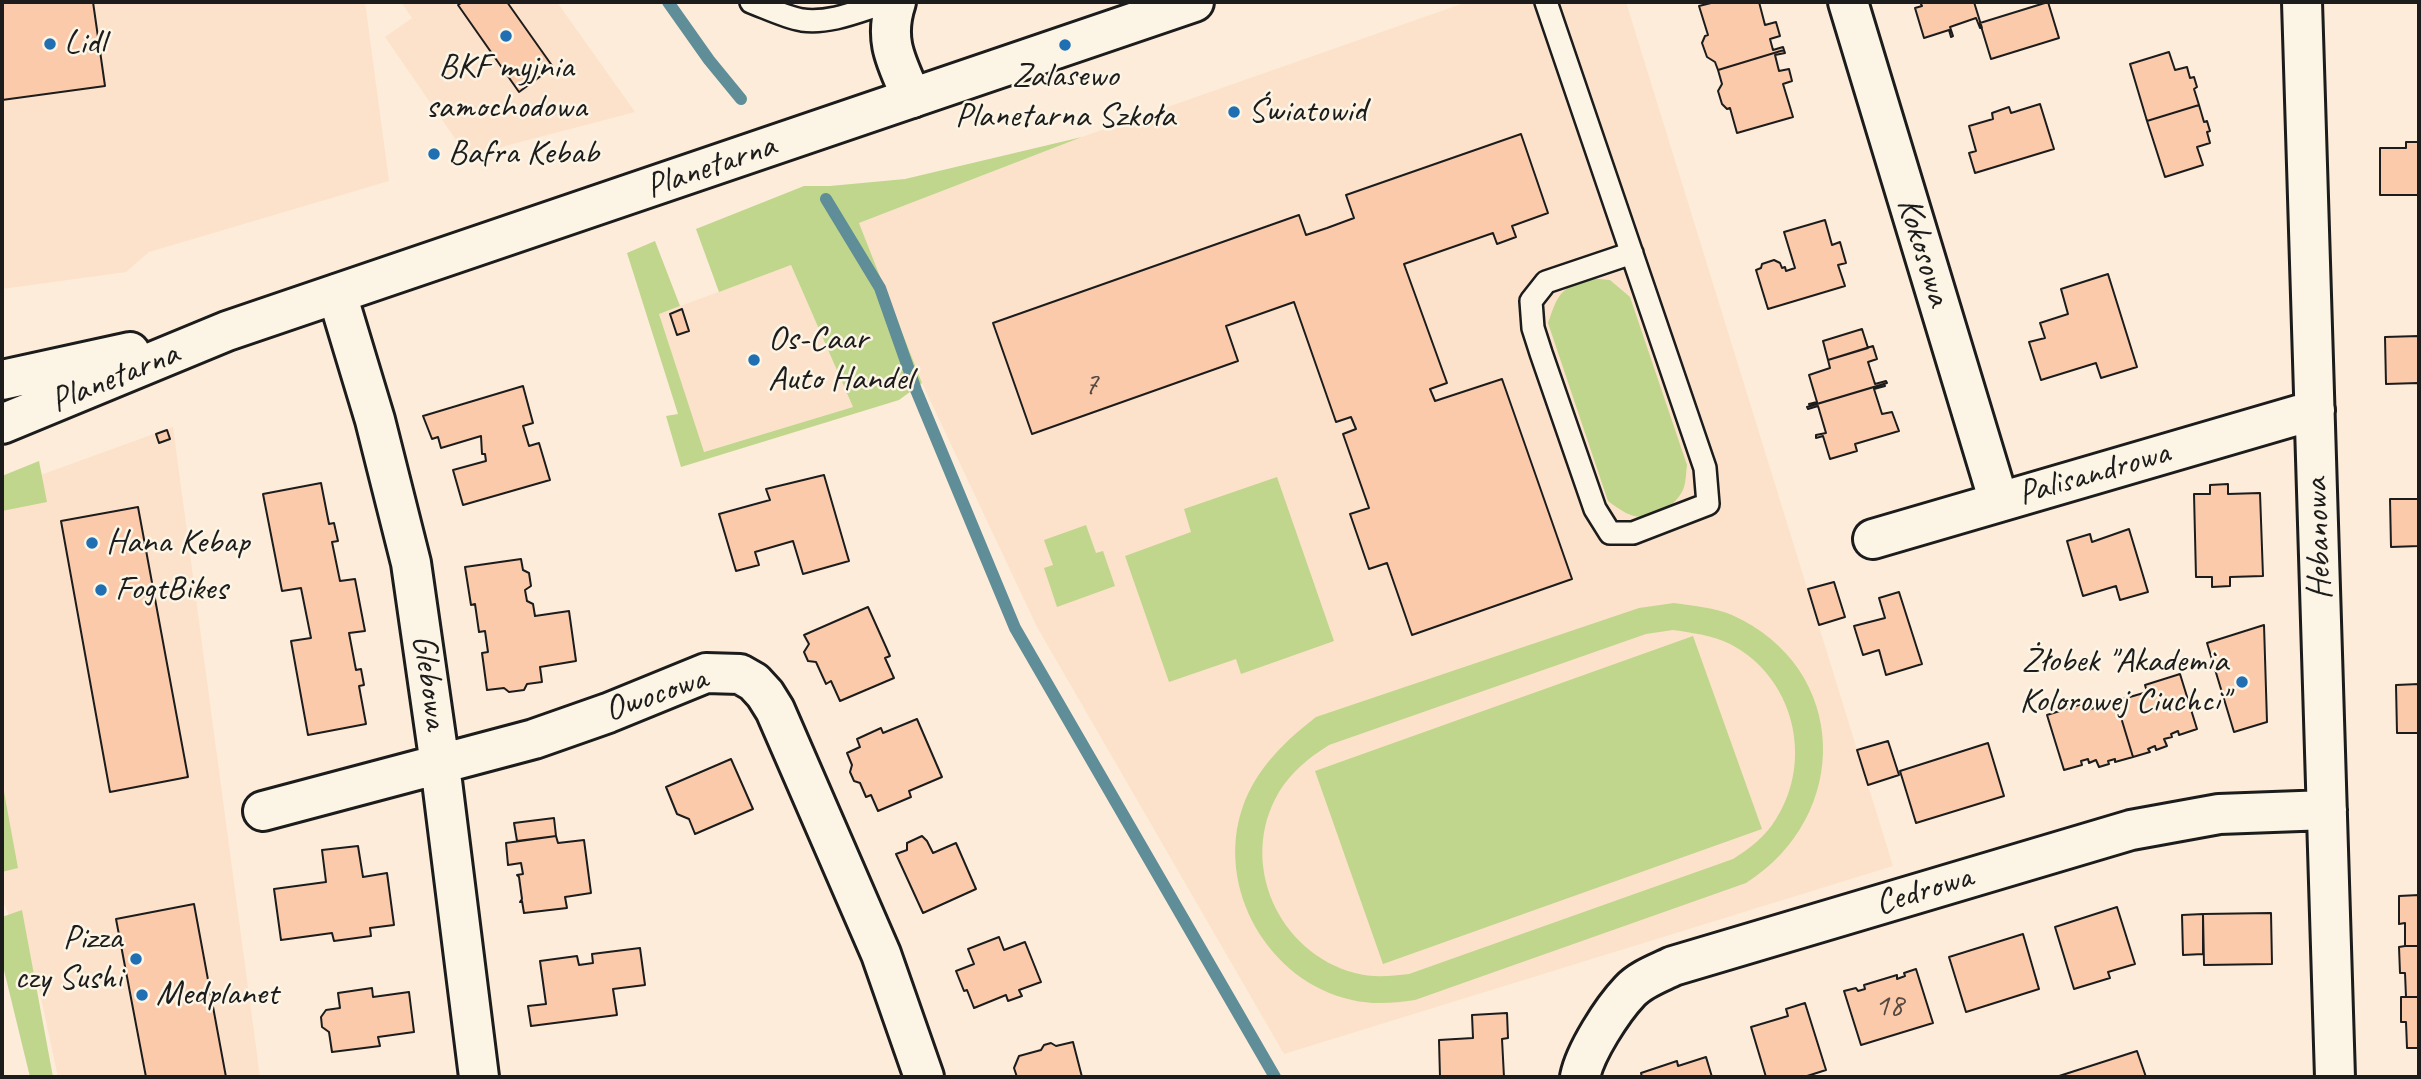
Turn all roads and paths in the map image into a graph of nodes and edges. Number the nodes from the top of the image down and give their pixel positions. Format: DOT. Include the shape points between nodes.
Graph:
graph roads {
  1 [pos="751,2"];
  2 [pos="888,2"];
  3 [pos="896,2"];
  4 [pos="1194,2"];
  5 [pos="1546,2"];
  6 [pos="1847,2"];
  7 [pos="2302,2"];
  8 [pos="912,98"];
  9 [pos="1632,253"];
  10 [pos="337,294"];
  11 [pos="228,331"];
  12 [pos="2,380"];
  13 [pos="2315,410"];
  14 [pos="2,424"];
  15 [pos="1999,502"];
  16 [pos="1873,539"];
  17 [pos="440,765"];
  18 [pos="2327,810"];
  19 [pos="263,811"];
  20 [pos="479,1077"];
  21 [pos="924,1077"];
  22 [pos="1580,1077"];
  23 [pos="2335,1077"];
  1 -- 2 [label="lane" via="810,21"];
  3 -- 8 [label="street" via="891,48"];
  4 -- 8 [label="street, Planetarna"];
  5 -- 9 [label="lane"];
  6 -- 15 [label="street, Kokosowa"];
  7 -- 13 [label="street, Hebanowa"];
  8 -- 10 [label="street, Planetarna"];
  9 -- 9 [label="lane" via="1546,282 1531,301 1541,353 1595,509 1610,533 1633,533 1708,504 1705,468"];
  10 -- 11 [label="street, Planetarna"];
  10 -- 17 [label="street, Glebowa" via="411,563"];
  11 -- 12 [label="street, Planetarna"];
  11 -- 14 [label="street, Planetarna"];
  13 -- 15 [label="street, Palisandrowa"];
  13 -- 18 [label="street, Hebanowa"];
  15 -- 16 [label="street, Palisandrowa"];
  17 -- 19 [label="street, Owocowa"];
  17 -- 20 [label="street, Glebowa"];
  17 -- 21 [label="street, Owocowa" via="534,739 706,673 740,674 754,682 775,710 871,930"];
  18 -- 22 [label="street, Cedrowa" via="2219,814 2131,830 1673,967 1630,990 1589,1049"];
  18 -- 23 [label="street, Hebanowa"];
}
